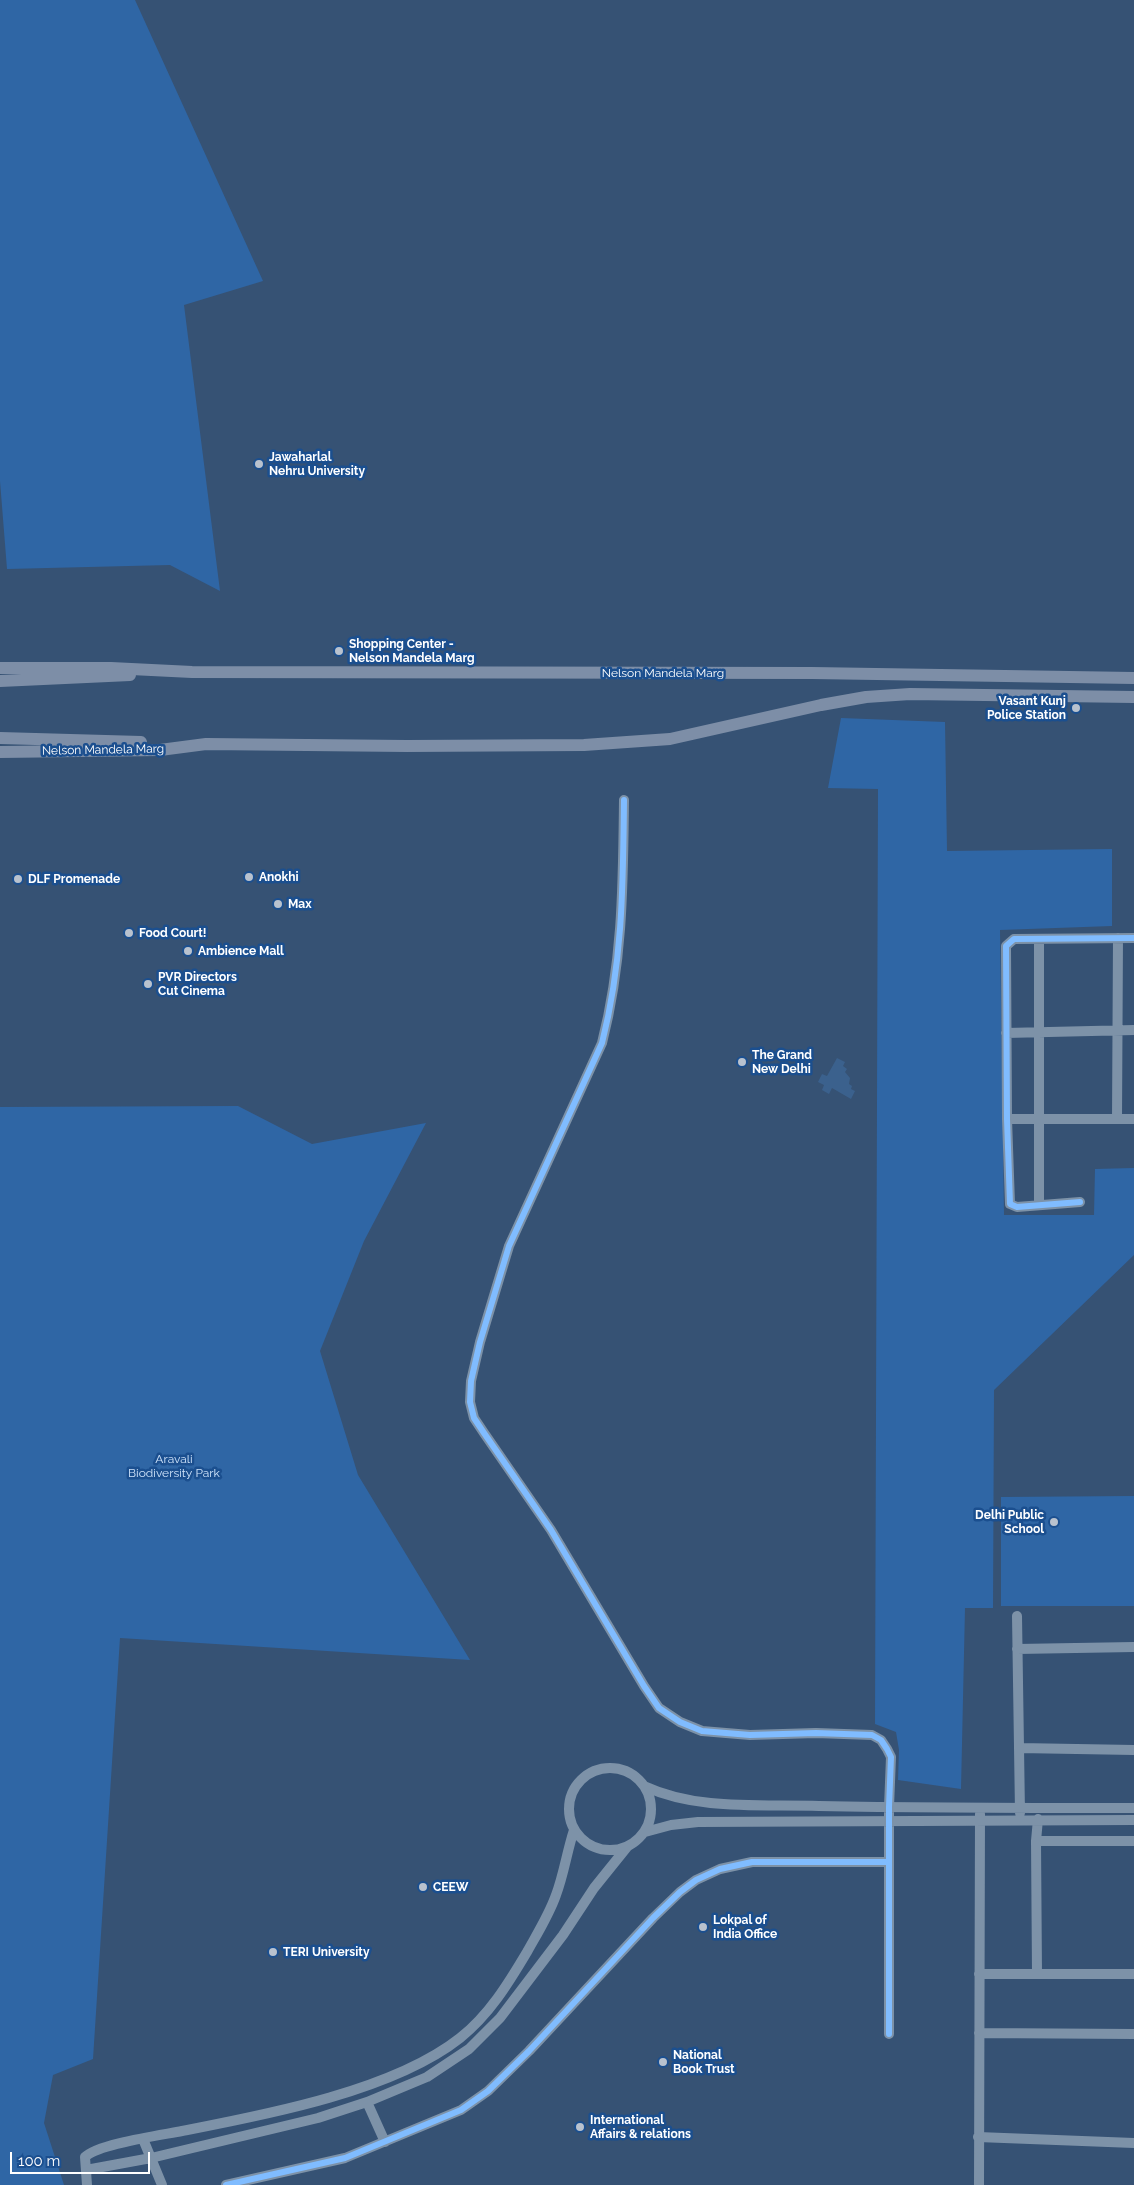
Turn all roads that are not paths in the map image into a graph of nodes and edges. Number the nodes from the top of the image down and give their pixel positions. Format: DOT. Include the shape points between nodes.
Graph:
graph roads {
  1 [pos="0,668"];
  2 [pos="192,672"];
  3 [pos="1134,678"];
  4 [pos="0,681"];
  5 [pos="1134,697"];
  6 [pos="0,738"];
  7 [pos="206,744"];
  8 [pos="0,752"];
  9 [pos="624,800"];
  10 [pos="1118,938"];
  11 [pos="1134,938"];
  12 [pos="1039,939"];
  13 [pos="1117,1030"];
  14 [pos="1134,1030"];
  15 [pos="1039,1032"];
  16 [pos="1006,1033"];
  17 [pos="1007,1119"];
  18 [pos="1039,1119"];
  19 [pos="1117,1119"];
  20 [pos="1134,1119"];
  21 [pos="1080,1202"];
  22 [pos="1039,1205"];
  23 [pos="1017,1616"];
  24 [pos="1134,1647"];
  25 [pos="1017,1649"];
  26 [pos="1019,1748"];
  27 [pos="1134,1750"];
  28 [pos="644,1786"];
  29 [pos="889,1808"];
  30 [pos="979,1808"];
  31 [pos="1020,1808"];
  32 [pos="1134,1808"];
  33 [pos="1038,1819"];
  34 [pos="980,1820"];
  35 [pos="1021,1820"];
  36 [pos="1134,1820"];
  37 [pos="889,1821"];
  38 [pos="574,1830"];
  39 [pos="645,1832"];
  40 [pos="1036,1841"];
  41 [pos="1134,1841"];
  42 [pos="627,1847"];
  43 [pos="889,1862"];
  44 [pos="979,1974"];
  45 [pos="1036,1974"];
  46 [pos="1134,1974"];
  47 [pos="979,2033"];
  48 [pos="889,2034"];
  49 [pos="1134,2034"];
  50 [pos="367,2102"];
  51 [pos="978,2137"];
  52 [pos="143,2139"];
  53 [pos="385,2142"];
  54 [pos="1134,2143"];
  55 [pos="150,2158"];
  56 [pos="86,2170"];
  57 [pos="86,2185"];
  58 [pos="162,2185"];
  59 [pos="226,2185"];
  60 [pos="979,2185"];
  1 -- 2 [label="main road, Nelson Mandela Marg"];
  2 -- 3 [label="main road, Nelson Mandela Marg" via="812,673"];
  2 -- 4 [label="main road, Nelson Mandela Marg"];
  5 -- 7 [label="main road, Nelson Mandela Marg" via="910,694 866,697 670,739 584,745"];
  6 -- 7 [label="main road, Nelson Mandela Marg"];
  7 -- 8 [label="main road, Nelson Mandela Marg" via="160,750"];
  9 -- 29 [label="street" via="621,935 611,1008 602,1042 508,1246 471,1381 470,1402 474,1418 551,1530 659,1708 702,1731 750,1735 872,1735 881,1740 890,1757"];
  10 -- 11 [label="street"];
  10 -- 12 [label="street"];
  10 -- 13 [label="street"];
  12 -- 15 [label="street"];
  12 -- 16 [label="street" via="1014,939 1006,946"];
  13 -- 14 [label="street"];
  13 -- 15 [label="street"];
  13 -- 19 [label="street"];
  15 -- 16 [label="street"];
  15 -- 18 [label="street"];
  16 -- 17 [label="street"];
  17 -- 18 [label="street"];
  17 -- 22 [label="street" via="1010,1204 1014,1207"];
  18 -- 19 [label="street"];
  18 -- 22 [label="street"];
  19 -- 20 [label="street"];
  21 -- 22 [label="street"];
  23 -- 25 [label="street"];
  24 -- 25 [label="street"];
  25 -- 26 [label="street"];
  26 -- 27 [label="street"];
  26 -- 31 [label="street"];
  28 -- 29 [label="street" via="675,1798 710,1803"];
  28 -- 38 [label="street" via="621,1769 604,1768 589,1773 571,1794 568,1814"];
  28 -- 39 [label="street" via="651,1812"];
  29 -- 30 [label="street"];
  29 -- 37 [label="street"];
  30 -- 31 [label="street"];
  30 -- 34 [label="street"];
  31 -- 32 [label="street"];
  31 -- 35 [label="street"];
  33 -- 35 [label="street"];
  33 -- 36 [label="street"];
  33 -- 40 [label="street"];
  34 -- 35 [label="street"];
  34 -- 37 [label="street"];
  34 -- 44 [label="street"];
  37 -- 39 [label="street" via="698,1822"];
  37 -- 43 [label="street"];
  38 -- 42 [label="street" via="584,1842 598,1849"];
  38 -- 52 [label="street" via="556,1896 536,1936 501,1996 460,2038 409,2068 340,2094 234,2121"];
  39 -- 42 [label="street"];
  40 -- 41 [label="street"];
  40 -- 45 [label="street"];
  42 -- 50 [label="street" via="500,2018 450,2063"];
  43 -- 48 [label="street"];
  43 -- 53 [label="street" via="752,1862 720,1869 696,1880 653,1918 488,2091 461,2110"];
  44 -- 45 [label="street"];
  44 -- 47 [label="street"];
  45 -- 46 [label="street"];
  47 -- 49 [label="street"];
  47 -- 51 [label="street"];
  50 -- 53 [label="street"];
  50 -- 55 [label="street" via="318,2118"];
  51 -- 54 [label="street"];
  51 -- 60 [label="street"];
  52 -- 55 [label="street"];
  52 -- 56 [label="street" via="89,2153 85,2158"];
  53 -- 59 [label="street" via="346,2158"];
  55 -- 56 [label="street"];
  55 -- 58 [label="street"];
  56 -- 57 [label="street"];
}
